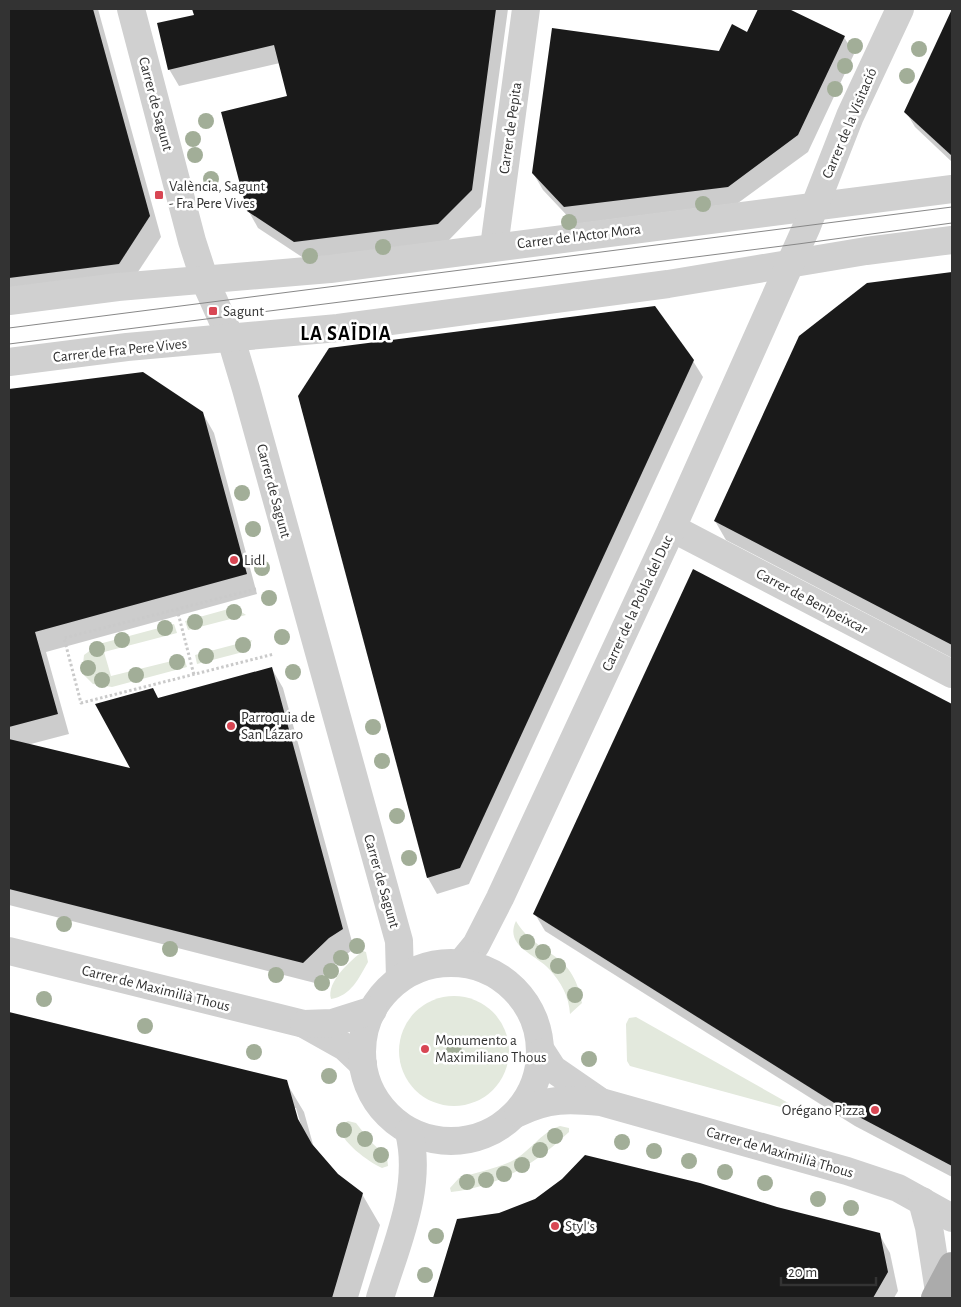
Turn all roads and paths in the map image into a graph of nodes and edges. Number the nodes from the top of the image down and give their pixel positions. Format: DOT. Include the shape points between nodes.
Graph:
graph roads {
  1 [pos="131,9"];
  2 [pos="526,9"];
  3 [pos="900,9"];
  4 [pos="952,189"];
  5 [pos="814,206"];
  6 [pos="801,238"];
  7 [pos="952,240"];
  8 [pos="494,247"];
  9 [pos="789,264"];
  10 [pos="205,280"];
  11 [pos="9,301"];
  12 [pos="231,339"];
  13 [pos="9,362"];
  14 [pos="672,528"];
  15 [pos="256,589"];
  16 [pos="177,609"];
  17 [pos="274,654"];
  18 [pos="952,674"];
  19 [pos="194,675"];
  20 [pos="9,951"];
  21 [pos="462,962"];
  22 [pos="400,978"];
  23 [pos="373,1010"];
  24 [pos="304,1024"];
  25 [pos="542,1052"];
  26 [pos="363,1064"];
  27 [pos="602,1102"];
  28 [pos="518,1113"];
  29 [pos="409,1132"];
  30 [pos="922,1201"];
  31 [pos="952,1218"];
  32 [pos="952,1266"];
  33 [pos="938,1296"];
  34 [pos="380,1298"];
  1 -- 10 [label="street, Carrer de Sagunt"];
  2 -- 8 [label="street, Carrer de Pepita"];
  3 -- 5 [label="street, Carrer de la Visitació" via="850,116"];
  4 -- 5 [label="street, Carrer de l'Actor Mora"];
  5 -- 6 [label="street, Carrer de la Visitació"];
  5 -- 8 [label="street, Carrer de l'Actor Mora"];
  6 -- 9 [label="street, Carrer de la Pobla del Duc"];
  7 -- 9 [label="street"];
  8 -- 10 [label="street, Carrer de l'Actor Mora" via="330,269"];
  9 -- 12 [label="street" via="624,290"];
  9 -- 14 [label="street, Carrer de la Pobla del Duc"];
  10 -- 11 [label="street"];
  10 -- 12 [label="street, Carrer de Sagunt"];
  12 -- 13 [label="street, Carrer de Fra Pere Vives" via="127,347"];
  12 -- 22 [label="street, Carrer de Sagunt" via="399,941"];
  14 -- 18 [label="street, Carrer de Benipeixcar"];
  14 -- 21 [label="street, Carrer de la Pobla del Duc" via="496,906 476,945"];
  15 -- 16 [label="path"];
  16 -- 19 [label="path"];
  16 -- 19 [label="path" via="64,638 81,703"];
  17 -- 19 [label="path"];
  20 -- 24 [label="street, Carrer de Maximilià Thous"];
  21 -- 22 [label="street" via="421,966"];
  21 -- 25 [label="street" via="492,972 521,997 532,1014"];
  22 -- 23 [label="street"];
  23 -- 24 [label="street, Carrer de Maximilià Thous" via="332,1023"];
  23 -- 26 [label="street" via="363,1036"];
  24 -- 26 [label="street, Carrer de Maximilià Thous" via="345,1047"];
  25 -- 27 [label="street, Carrer de Maximilià Thous" via="552,1069"];
  25 -- 28 [label="street" via="532,1093"];
  26 -- 29 [label="street" via="367,1084 379,1106"];
  27 -- 28 [label="street, Carrer de Maximilià Thous" via="566,1099 537,1103"];
  27 -- 30 [label="street, Carrer de Maximilià Thous" via="847,1171 898,1188"];
  28 -- 29 [label="street" via="497,1130 472,1140 445,1142"];
  29 -- 34 [label="street" via="414,1152 410,1199"];
  30 -- 31 [label="street, Carrer de Maximilià Thous"];
  30 -- 33 [label="street" via="929,1227"];
  32 -- 33 [label="main road"];
}
